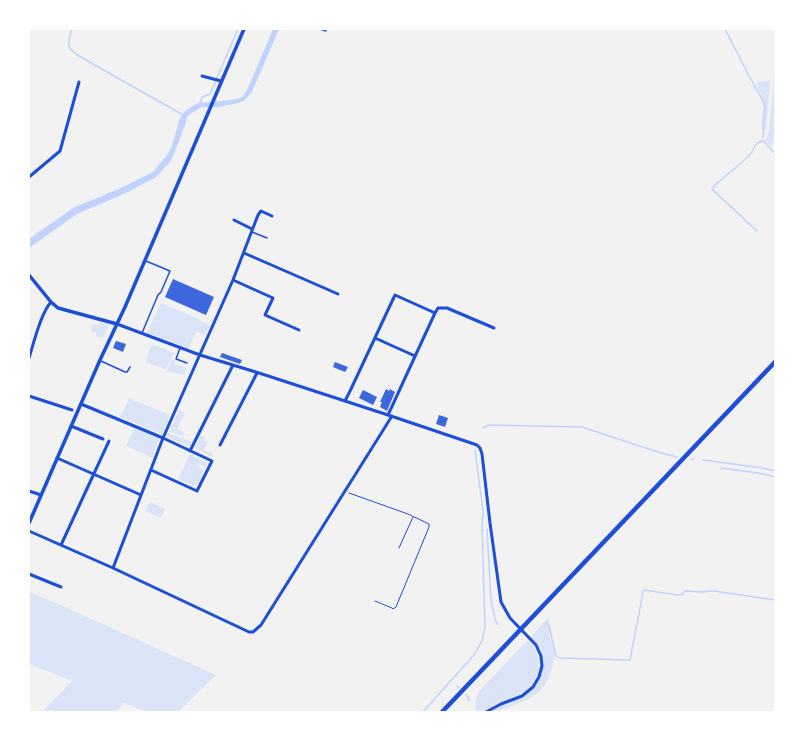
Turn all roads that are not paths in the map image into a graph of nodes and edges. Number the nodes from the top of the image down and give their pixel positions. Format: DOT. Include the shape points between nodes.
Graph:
graph roads {
  1 [pos="244,29"];
  2 [pos="320,29"];
  3 [pos="326,32"];
  4 [pos="202,76"];
  5 [pos="218,80"];
  6 [pos="79,82"];
  7 [pos="29,177"];
  8 [pos="272,216"];
  9 [pos="234,220"];
  10 [pos="252,230"];
  11 [pos="267,238"];
  12 [pos="244,252"];
  13 [pos="145,260"];
  14 [pos="29,276"];
  15 [pos="233,280"];
  16 [pos="338,294"];
  17 [pos="51,302"];
  18 [pos="435,313"];
  19 [pos="117,324"];
  20 [pos="494,328"];
  21 [pos="299,330"];
  22 [pos="142,333"];
  23 [pos="375,338"];
  24 [pos="180,348"];
  25 [pos="200,355"];
  26 [pos="415,356"];
  27 [pos="29,358"];
  28 [pos="100,360"];
  29 [pos="775,362"];
  30 [pos="186,363"];
  31 [pos="233,365"];
  32 [pos="130,367"];
  33 [pos="257,373"];
  34 [pos="29,396"];
  35 [pos="345,401"];
  36 [pos="81,404"];
  37 [pos="72,410"];
  38 [pos="388,415"];
  39 [pos="392,416"];
  40 [pos="71,426"];
  41 [pos="163,438"];
  42 [pos="103,439"];
  43 [pos="109,441"];
  44 [pos="220,445"];
  45 [pos="190,451"];
  46 [pos="58,458"];
  47 [pos="150,470"];
  48 [pos="94,474"];
  49 [pos="29,490"];
  50 [pos="41,495"];
  51 [pos="141,496"];
  52 [pos="29,523"];
  53 [pos="29,531"];
  54 [pos="61,545"];
  55 [pos="113,568"];
  56 [pos="29,574"];
  57 [pos="61,587"];
  58 [pos="442,712"];
  59 [pos="486,712"];
  1 -- 5 [label="street"];
  2 -- 3 [label="lane"];
  4 -- 5 [label="street"];
  5 -- 13 [label="street" via="214,98"];
  6 -- 7 [label="street" via="60,151"];
  8 -- 10 [label="street" via="261,211"];
  9 -- 10 [label="street"];
  10 -- 11 [label="lane"];
  10 -- 12 [label="street"];
  12 -- 15 [label="street"];
  12 -- 16 [label="street"];
  13 -- 19 [label="street"];
  13 -- 22 [label="lane" via="170,271"];
  14 -- 17 [label="street"];
  15 -- 21 [label="street" via="272,298 265,314"];
  15 -- 25 [label="street"];
  17 -- 19 [label="street" via="58,308"];
  17 -- 27 [label="street" via="43,314"];
  18 -- 20 [label="street" via="438,308 447,308"];
  18 -- 23 [label="street" via="395,295"];
  18 -- 26 [label="street"];
  19 -- 22 [label="street"];
  19 -- 28 [label="street"];
  22 -- 24 [label="street"];
  23 -- 26 [label="street"];
  23 -- 35 [label="street"];
  24 -- 25 [label="street"];
  24 -- 30 [label="lane" via="176,359"];
  25 -- 31 [label="street"];
  25 -- 41 [label="street"];
  26 -- 38 [label="street"];
  28 -- 32 [label="lane" via="125,372"];
  28 -- 36 [label="street"];
  29 -- 58 [label="main road"];
  31 -- 33 [label="street"];
  31 -- 45 [label="street"];
  33 -- 35 [label="street"];
  33 -- 44 [label="street"];
  34 -- 37 [label="street"];
  35 -- 38 [label="street"];
  36 -- 40 [label="street"];
  36 -- 41 [label="street"];
  38 -- 39 [label="street"];
  39 -- 55 [label="street" via="261,625 253,632"];
  39 -- 59 [label="street" via="474,444 480,448 482,454 501,602 510,618 536,645 542,666 533,687 522,696"];
  40 -- 42 [label="street"];
  40 -- 46 [label="street"];
  41 -- 45 [label="street"];
  41 -- 47 [label="street"];
  43 -- 48 [label="street"];
  45 -- 47 [label="street" via="212,461 197,491"];
  46 -- 48 [label="street"];
  46 -- 50 [label="street"];
  47 -- 51 [label="street"];
  48 -- 51 [label="street"];
  48 -- 54 [label="street"];
  49 -- 50 [label="street"];
  50 -- 52 [label="street"];
  51 -- 55 [label="street"];
  53 -- 54 [label="street"];
  54 -- 55 [label="street"];
  56 -- 57 [label="street"];
}
